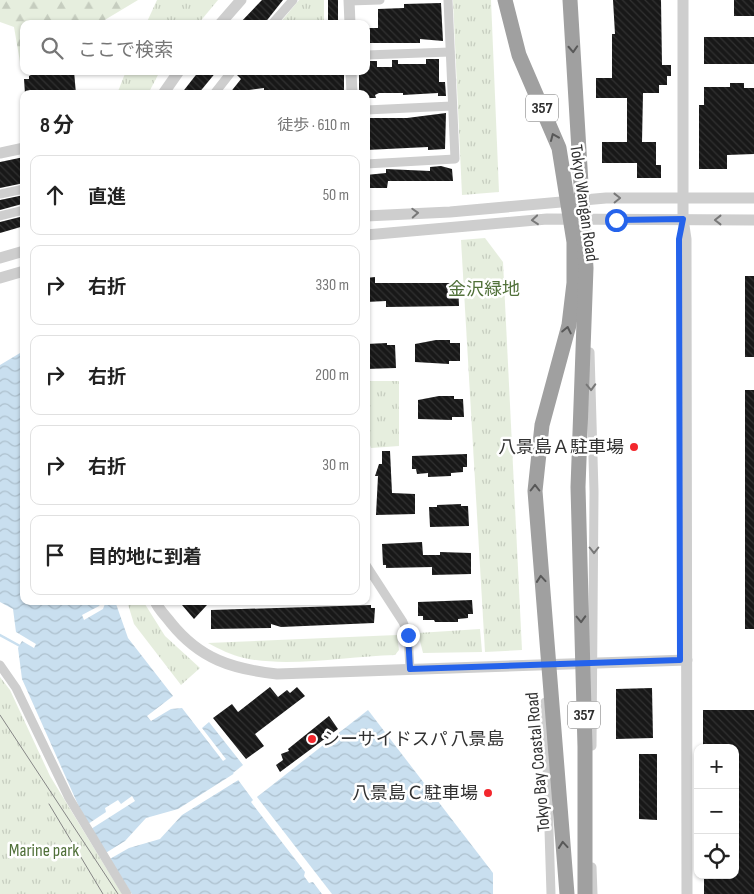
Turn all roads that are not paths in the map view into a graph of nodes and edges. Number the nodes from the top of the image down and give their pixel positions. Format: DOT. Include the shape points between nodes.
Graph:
graph roads {
  1 [pos="241,0"];
  2 [pos="293,0"];
  3 [pos="380,0"];
  4 [pos="448,0"];
  5 [pos="505,0"];
  6 [pos="570,0"];
  7 [pos="682,0"];
  8 [pos="349,1"];
  9 [pos="224,20"];
  10 [pos="276,20"];
  11 [pos="350,20"];
  12 [pos="450,52"];
  13 [pos="370,55"];
  14 [pos="176,75"];
  15 [pos="229,75"];
  16 [pos="351,75"];
  17 [pos="166,90"];
  18 [pos="217,90"];
  19 [pos="352,90"];
  20 [pos="452,106"];
  21 [pos="370,110"];
  22 [pos="20,149"];
  23 [pos="0,153"];
  24 [pos="370,164"];
  25 [pos="20,190"];
  26 [pos="0,194"];
  27 [pos="683,198"];
  28 [pos="754,198"];
  29 [pos="575,200"];
  30 [pos="20,211"];
  31 [pos="0,216"];
  32 [pos="370,216"];
  33 [pos="577,219"];
  34 [pos="683,219"];
  35 [pos="754,220"];
  36 [pos="370,235"];
  37 [pos="20,252"];
  38 [pos="0,258"];
  39 [pos="20,272"];
  40 [pos="0,278"];
  41 [pos="586,286"];
  42 [pos="538,537"];
  43 [pos="370,572"];
  44 [pos="157,605"];
  45 [pos="684,660"];
  46 [pos="593,662"];
  47 [pos="543,664"];
  48 [pos="0,665"];
  49 [pos="410,669"];
  50 [pos="127,894"];
  51 [pos="551,894"];
  52 [pos="567,894"];
  53 [pos="585,894"];
  54 [pos="593,894"];
  55 [pos="680,894"];
  56 [pos="687,894"];
  1 -- 9 [label="street"];
  2 -- 10 [label="street"];
  3 -- 8 [label="street"];
  4 -- 12 [label="street"];
  29 -- 5 [label="highway, Tokyo Wangan Road / 357, one-way" via="559,148 519,55"];
  6 -- 29 [label="highway, Tokyo Wangan Road / 357, one-way"];
  7 -- 27 [label="street"];
  8 -- 11 [label="street"];
  12 -- 13 [label="street"];
  12 -- 20 [label="street"];
  14 -- 17 [label="street"];
  15 -- 18 [label="street"];
  16 -- 19 [label="street"];
  20 -- 21 [label="street"];
  20 -- 24 [label="street" via="455,159"];
  22 -- 23 [label="street"];
  25 -- 26 [label="street"];
  27 -- 28 [label="street"];
  29 -- 27 [label="street, one-way"];
  27 -- 34 [label="street"];
  32 -- 29 [label="street, one-way"];
  29 -- 33 [label="highway, Tokyo Wangan Road / 357"];
  30 -- 31 [label="street"];
  33 -- 34 [label="street"];
  33 -- 36 [label="street, one-way"];
  33 -- 41 [label="highway, Tokyo Wangan Road / 357"];
  42 -- 33 [label="highway, Tokyo Wangan Road / 357, one-way" via="537,455 573,296"];
  35 -- 34 [label="street, one-way"];
  34 -- 45 [label="street" via="679,239"];
  37 -- 38 [label="street"];
  39 -- 40 [label="street"];
  41 -- 46 [label="street, one-way" via="594,492"];
  41 -- 53 [label="highway, Tokyo Wangan Road / 357, one-way" via="578,452"];
  52 -- 42 [label="highway, Tokyo Bay Coastal Road / 357, one-way"];
  43 -- 49 [label="street" via="403,622 408,635"];
  44 -- 49 [label="street" via="198,649 239,669 277,674"];
  45 -- 46 [label="street"];
  45 -- 55 [label="street"];
  45 -- 56 [label="street"];
  46 -- 47 [label="street"];
  46 -- 54 [label="street" via="590,818"];
  47 -- 49 [label="street"];
  47 -- 51 [label="street"];
  48 -- 50 [label="street" via="16,688 69,798"];
}
